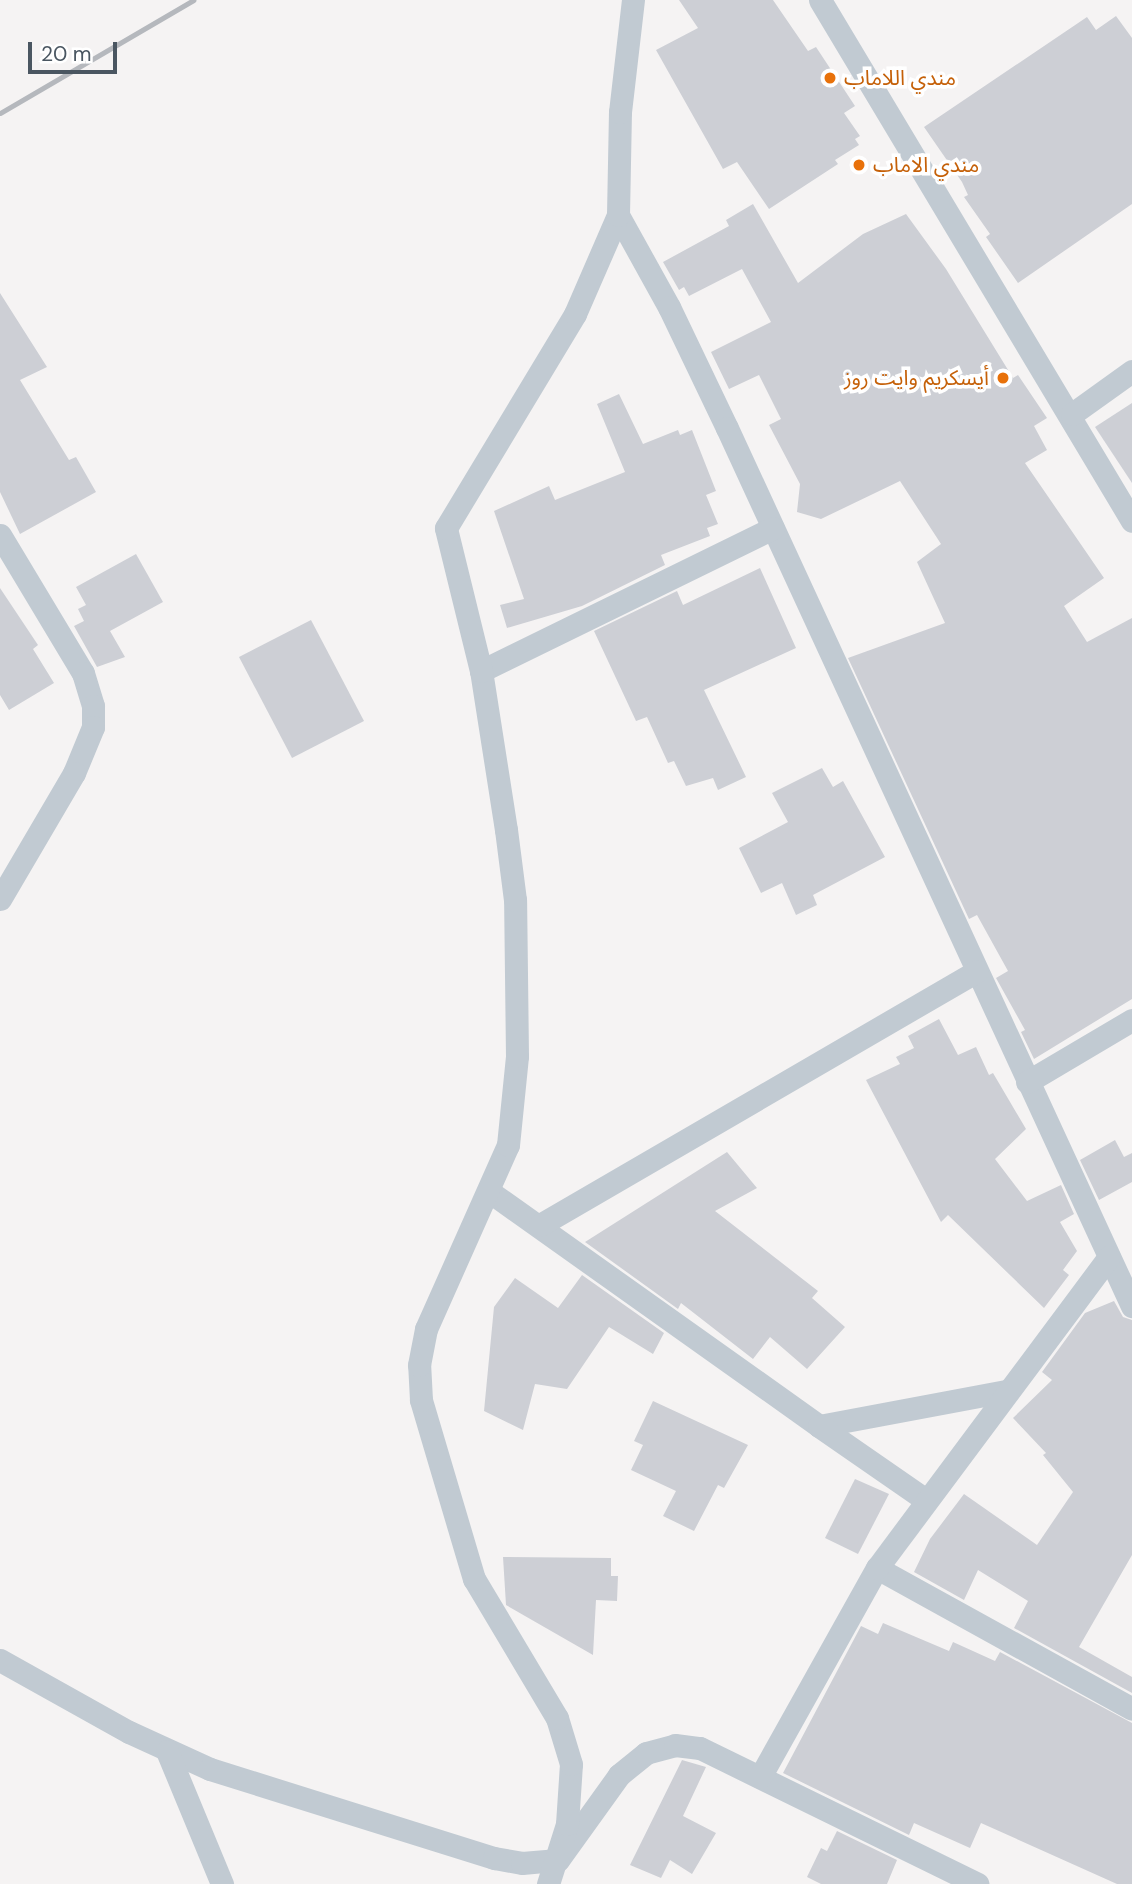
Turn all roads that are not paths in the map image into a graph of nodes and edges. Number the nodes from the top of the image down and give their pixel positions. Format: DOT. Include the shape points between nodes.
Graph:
graph roads {
  1 [pos="633,0"];
  2 [pos="820,0"];
  3 [pos="618,215"];
  4 [pos="1132,371"];
  5 [pos="1072,414"];
  6 [pos="1132,521"];
  7 [pos="773,528"];
  8 [pos="0,535"];
  9 [pos="481,671"];
  10 [pos="0,899"];
  11 [pos="977,971"];
  12 [pos="1132,1020"];
  13 [pos="1027,1082"];
  14 [pos="490,1192"];
  15 [pos="540,1225"];
  16 [pos="1109,1257"];
  17 [pos="1132,1306"];
  18 [pos="1006,1391"];
  19 [pos="819,1426"];
  20 [pos="926,1500"];
  21 [pos="877,1568"];
  22 [pos="0,1660"];
  23 [pos="1132,1709"];
  24 [pos="167,1752"];
  25 [pos="760,1777"];
  26 [pos="558,1860"];
  27 [pos="222,1884"];
  28 [pos="548,1884"];
  29 [pos="976,1884"];
  1 -- 3 [label="street" via="620,112"];
  2 -- 5 [label="street"];
  3 -- 7 [label="street" via="669,307"];
  3 -- 9 [label="street" via="575,313 446,523"];
  4 -- 5 [label="street"];
  5 -- 6 [label="street"];
  7 -- 9 [label="street"];
  7 -- 11 [label="street"];
  8 -- 10 [label="street" via="83,673 93,706 93,727 74,774"];
  9 -- 14 [label="street" via="515,900 518,973 512,1120"];
  11 -- 13 [label="street"];
  11 -- 15 [label="street"];
  12 -- 13 [label="street"];
  13 -- 16 [label="street"];
  14 -- 15 [label="street"];
  14 -- 26 [label="street" via="426,1329 419,1365 421,1400 474,1579 557,1718 571,1775 568,1824"];
  15 -- 19 [label="street"];
  16 -- 17 [label="street"];
  16 -- 18 [label="street"];
  18 -- 19 [label="street"];
  18 -- 20 [label="street"];
  19 -- 20 [label="street"];
  20 -- 21 [label="street"];
  21 -- 23 [label="street"];
  21 -- 25 [label="street"];
  22 -- 24 [label="street"];
  24 -- 26 [label="street" via="494,1858 522,1863"];
  24 -- 27 [label="street"];
  25 -- 26 [label="street" via="699,1748 675,1745 646,1753 611,1784"];
  25 -- 29 [label="street"];
  26 -- 28 [label="street"];
}
